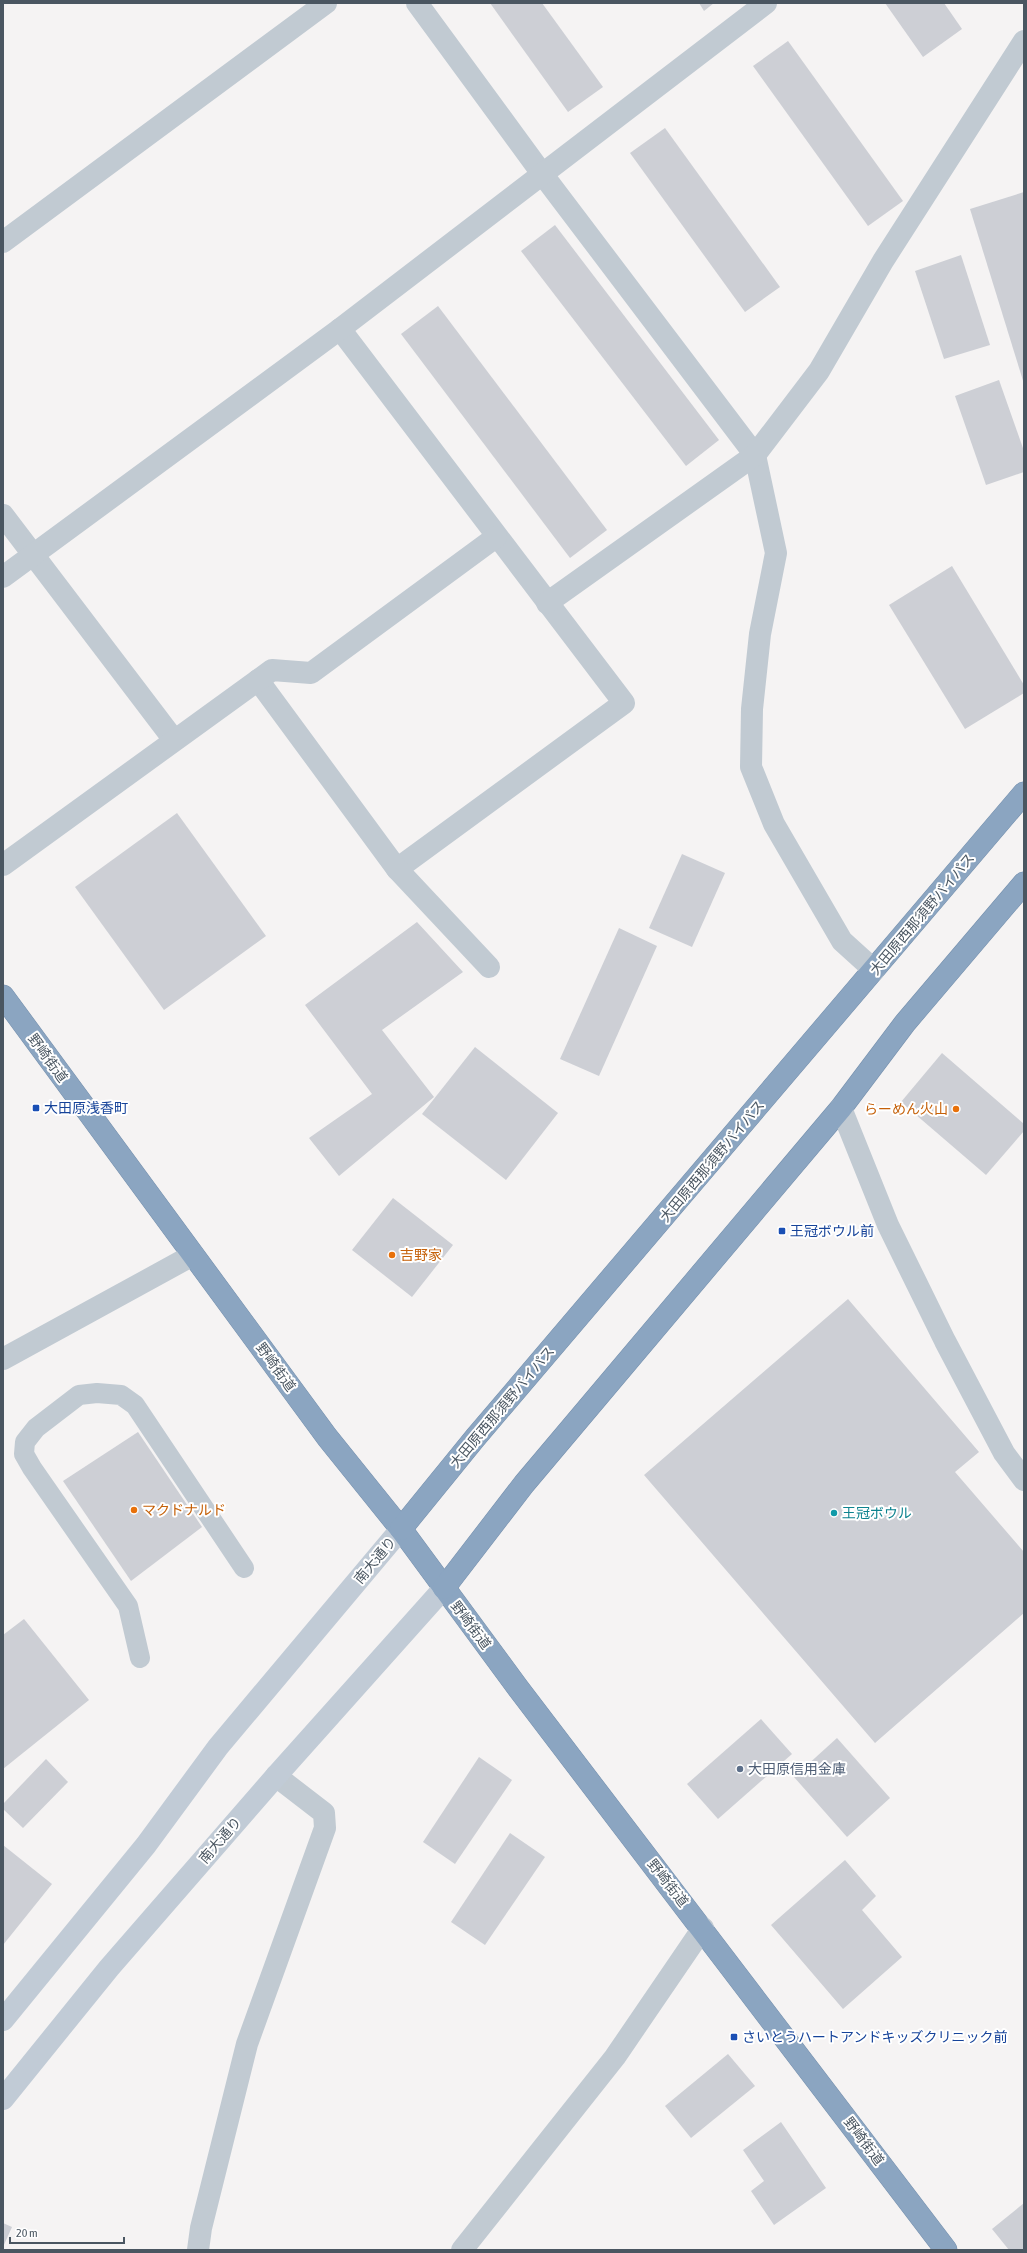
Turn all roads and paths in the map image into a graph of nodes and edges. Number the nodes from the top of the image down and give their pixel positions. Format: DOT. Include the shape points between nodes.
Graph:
graph roads {
  1 [pos="326,3"];
  2 [pos="417,3"];
  3 [pos="766,3"];
  4 [pos="1024,40"];
  5 [pos="543,175"];
  6 [pos="3,242"];
  7 [pos="340,329"];
  8 [pos="755,455"];
  9 [pos="3,515"];
  10 [pos="496,537"];
  11 [pos="33,555"];
  12 [pos="3,577"];
  13 [pos="547,603"];
  14 [pos="258,680"];
  15 [pos="174,740"];
  16 [pos="1024,793"];
  17 [pos="3,865"];
  18 [pos="397,869"];
  19 [pos="1024,884"];
  20 [pos="489,967"];
  21 [pos="874,970"];
  22 [pos="3,996"];
  23 [pos="841,1108"];
  24 [pos="193,1255"];
  25 [pos="3,1359"];
  26 [pos="1024,1480"];
  27 [pos="401,1529"];
  28 [pos="244,1568"];
  29 [pos="444,1588"];
  30 [pos="140,1658"];
  31 [pos="276,1776"];
  32 [pos="703,1928"];
  33 [pos="3,2020"];
  34 [pos="3,2099"];
  35 [pos="198,2250"];
  36 [pos="462,2250"];
  37 [pos="946,2250"];
  1 -- 6 [label="street"];
  2 -- 5 [label="street"];
  3 -- 5 [label="street"];
  4 -- 8 [label="street" via="883,260 819,371"];
  5 -- 7 [label="street"];
  5 -- 8 [label="street"];
  7 -- 10 [label="street"];
  7 -- 11 [label="street"];
  8 -- 13 [label="street"];
  8 -- 21 [label="street" via="776,553 758,657 752,709 751,767 774,824 842,941"];
  9 -- 11 [label="street"];
  10 -- 13 [label="street"];
  10 -- 14 [label="street" via="311,673 272,670"];
  11 -- 12 [label="street"];
  11 -- 15 [label="street"];
  13 -- 18 [label="street" via="624,703"];
  14 -- 15 [label="street"];
  14 -- 18 [label="street"];
  15 -- 17 [label="street"];
  16 -- 21 [label="highway, 大田原西那須野バイパス"];
  18 -- 20 [label="street"];
  19 -- 23 [label="highway" via="905,1023"];
  21 -- 27 [label="highway, 大田原西那須野バイパス" via="475,1438"];
  22 -- 24 [label="highway, 野崎街道"];
  23 -- 26 [label="street" via="888,1226 1004,1453"];
  23 -- 29 [label="highway" via="524,1484"];
  24 -- 25 [label="street"];
  24 -- 27 [label="highway, 野崎街道" via="327,1437"];
  27 -- 29 [label="highway, 野崎街道"];
  27 -- 33 [label="street, 南大通り" via="218,1747 146,1845"];
  28 -- 30 [label="lane" via="134,1405 121,1395 79,1395 36,1428 25,1442 24,1454 128,1606"];
  29 -- 31 [label="street, 南大通り"];
  29 -- 32 [label="highway, 野崎街道"];
  31 -- 34 [label="street, 南大通り" via="109,1968"];
  31 -- 35 [label="street" via="324,1813 325,1828 246,2044 201,2228"];
  32 -- 36 [label="street" via="615,2057"];
  32 -- 37 [label="highway, 野崎街道"];
}
